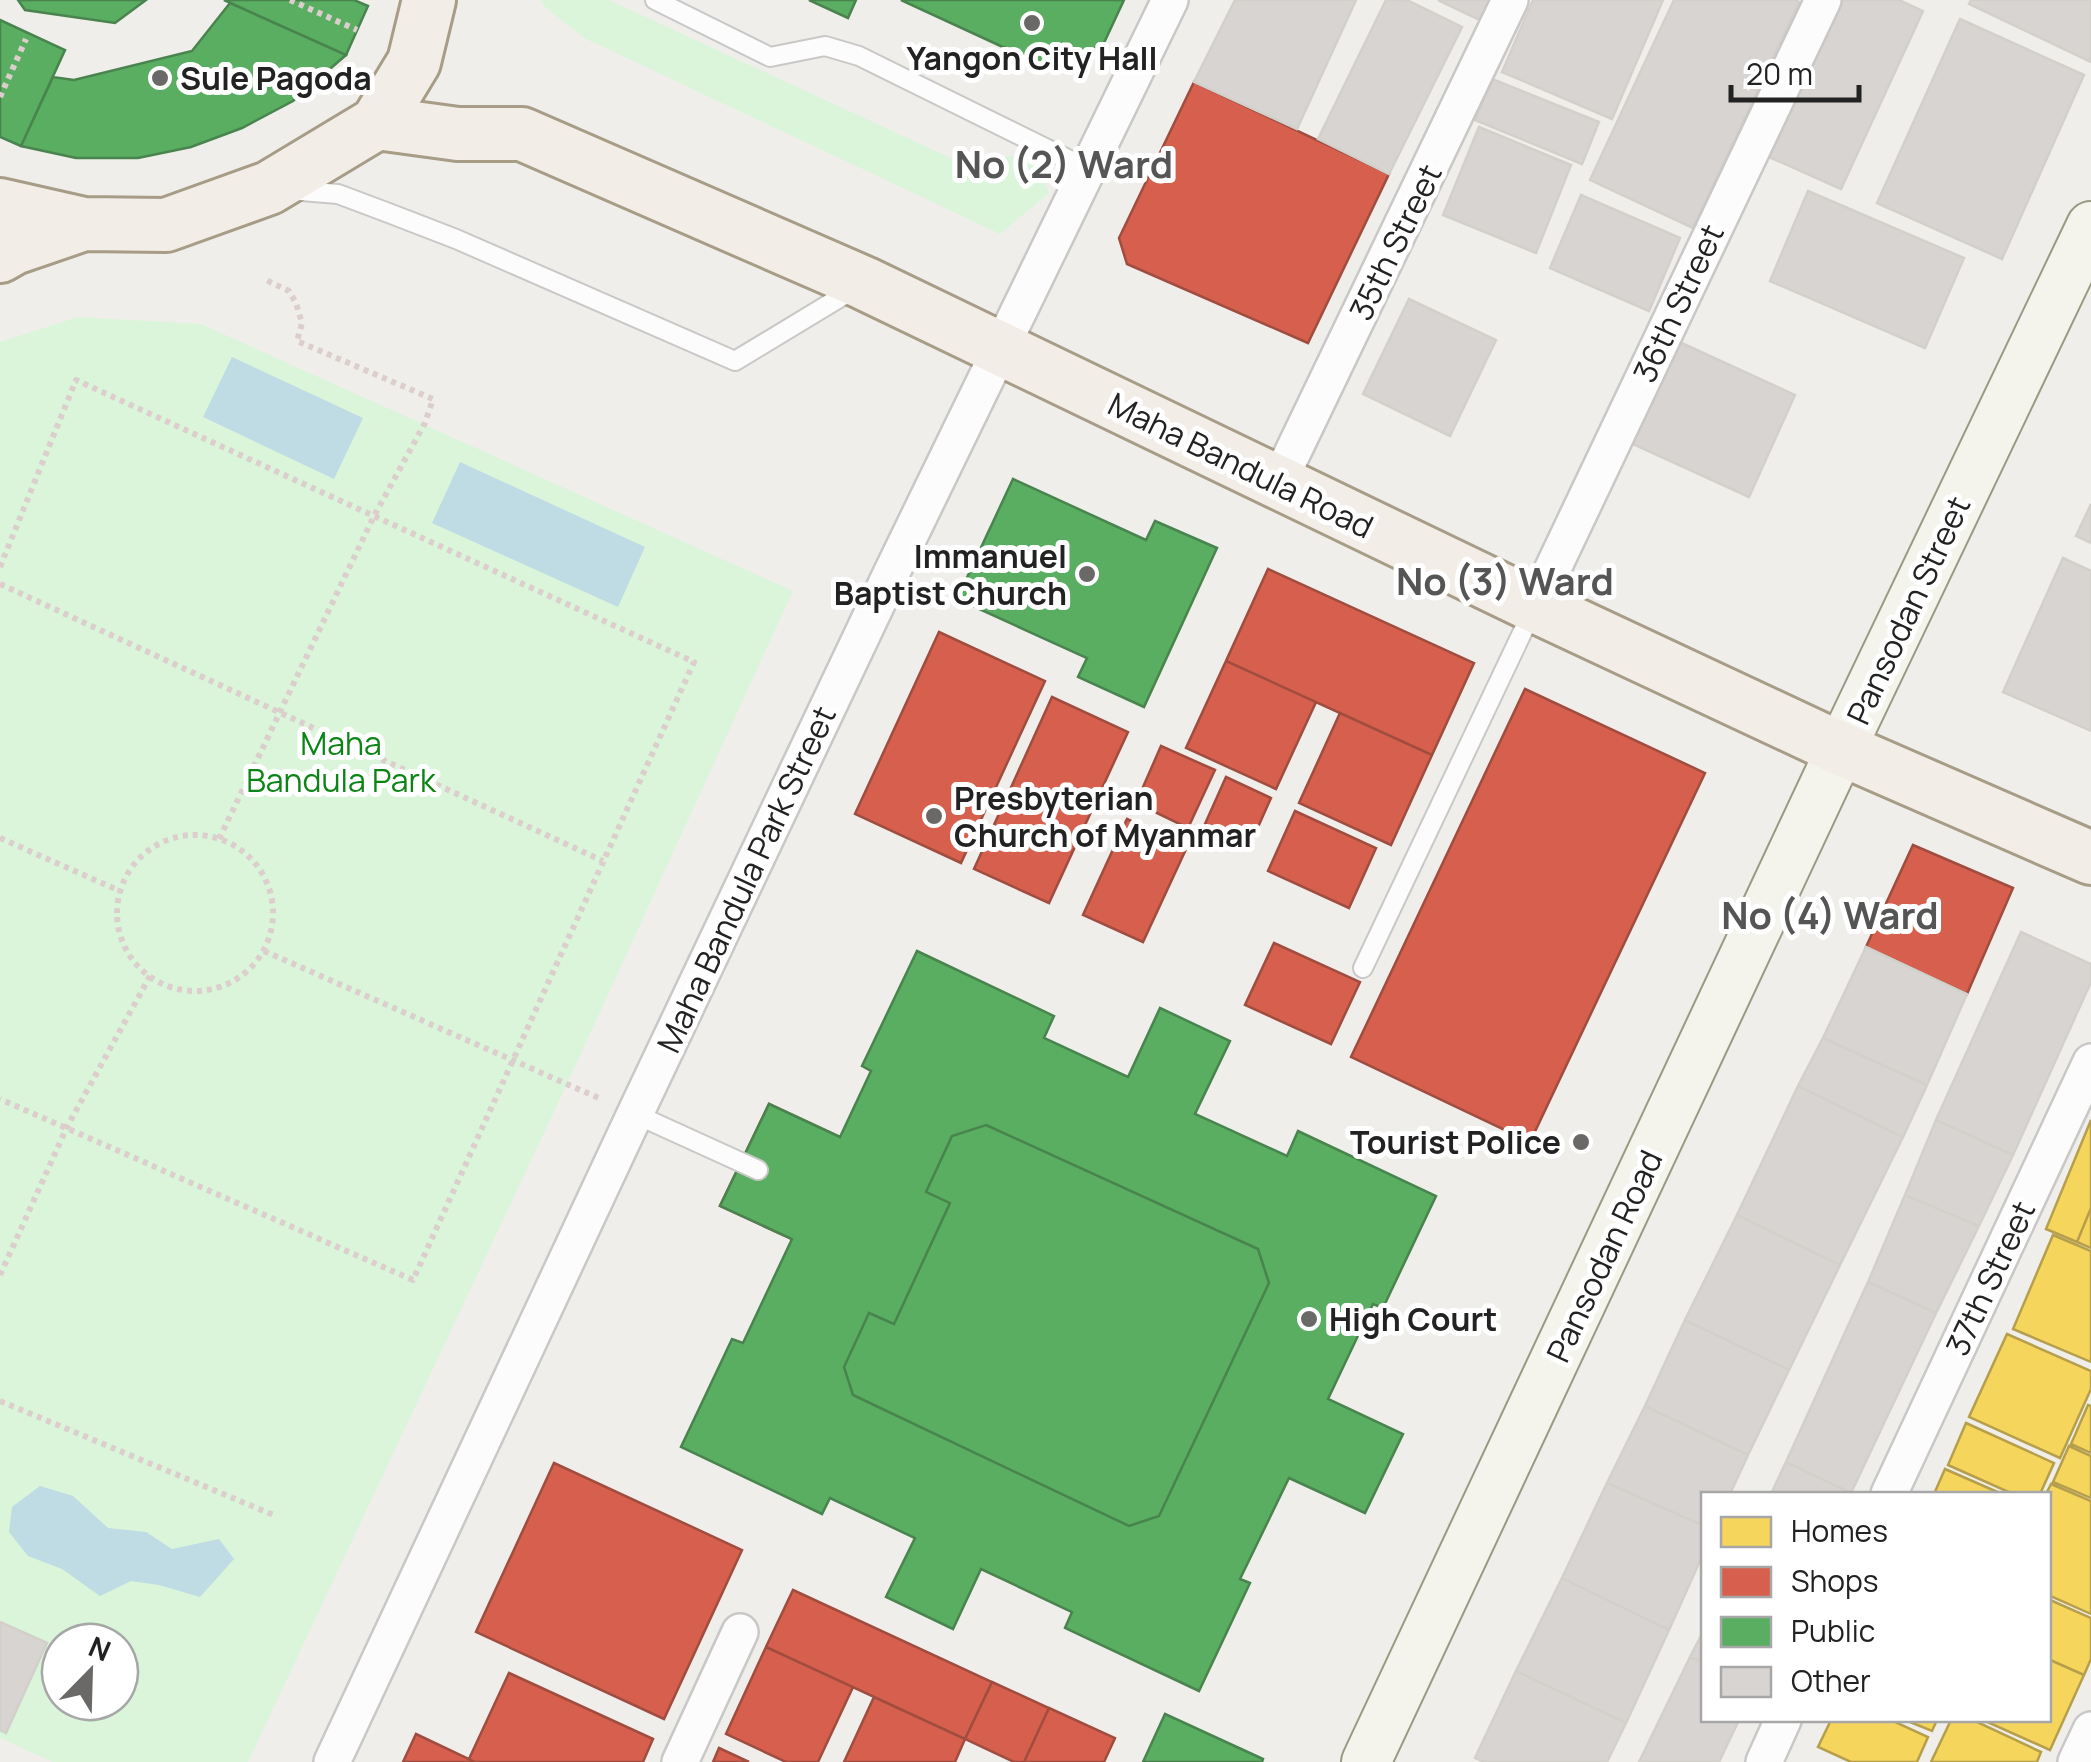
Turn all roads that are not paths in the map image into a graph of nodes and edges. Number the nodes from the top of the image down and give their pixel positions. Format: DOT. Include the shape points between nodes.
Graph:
graph roads {
  1 [pos="429,0"];
  2 [pos="655,0"];
  3 [pos="1170,0"];
  4 [pos="1510,0"];
  5 [pos="1823,0"];
  6 [pos="377,123"];
  7 [pos="1088,168"];
  8 [pos="269,188"];
  9 [pos="0,205"];
  10 [pos="84,224"];
  11 [pos="2091,226"];
  12 [pos="0,256"];
  13 [pos="864,283"];
  14 [pos="999,348"];
  15 [pos="1286,468"];
  16 [pos="1541,591"];
  17 [pos="1842,749"];
  18 [pos="2091,858"];
  19 [pos="1363,968"];
  20 [pos="2091,1062"];
  21 [pos="634,1114"];
  22 [pos="758,1170"];
  23 [pos="1890,1492"];
  24 [pos="740,1632"];
  25 [pos="1783,1722"];
  26 [pos="2091,1730"];
  27 [pos="332,1762"];
  28 [pos="680,1762"];
  29 [pos="1366,1762"];
  30 [pos="1764,1762"];
  31 [pos="2076,1762"];
  1 -- 6 [label="main road" via="414,62"];
  2 -- 7 [label="lane" via="770,57 825,46 859,56"];
  3 -- 7 [label="street, Maha Bandula Park Street"];
  4 -- 15 [label="street, 35th Street"];
  5 -- 16 [label="street, 36th Street"];
  6 -- 8 [label="main road"];
  6 -- 13 [label="main road, Maha Bandula Road" via="522,134"];
  7 -- 14 [label="street, Maha Bandula Park Street"];
  8 -- 10 [label="main road" via="166,224"];
  8 -- 13 [label="lane" via="338,194 734,361"];
  9 -- 10 [label="main road"];
  10 -- 12 [label="main road"];
  11 -- 17 [label="main road, Pansodan Street"];
  13 -- 14 [label="main road, Maha Bandula Road"];
  14 -- 15 [label="main road, Maha Bandula Road"];
  14 -- 21 [label="street, Maha Bandula Park Street"];
  15 -- 16 [label="main road, Maha Bandula Road"];
  16 -- 17 [label="main road, Maha Bandula Road"];
  16 -- 19 [label="lane"];
  17 -- 18 [label="main road, Maha Bandula Road"];
  17 -- 29 [label="main road, Pansodan Road"];
  20 -- 23 [label="street, 37th Street"];
  21 -- 22 [label="lane"];
  21 -- 27 [label="street, Maha Bandula Park Street"];
  24 -- 28 [label="street"];
  25 -- 30 [label="street"];
  26 -- 31 [label="street"];
}
